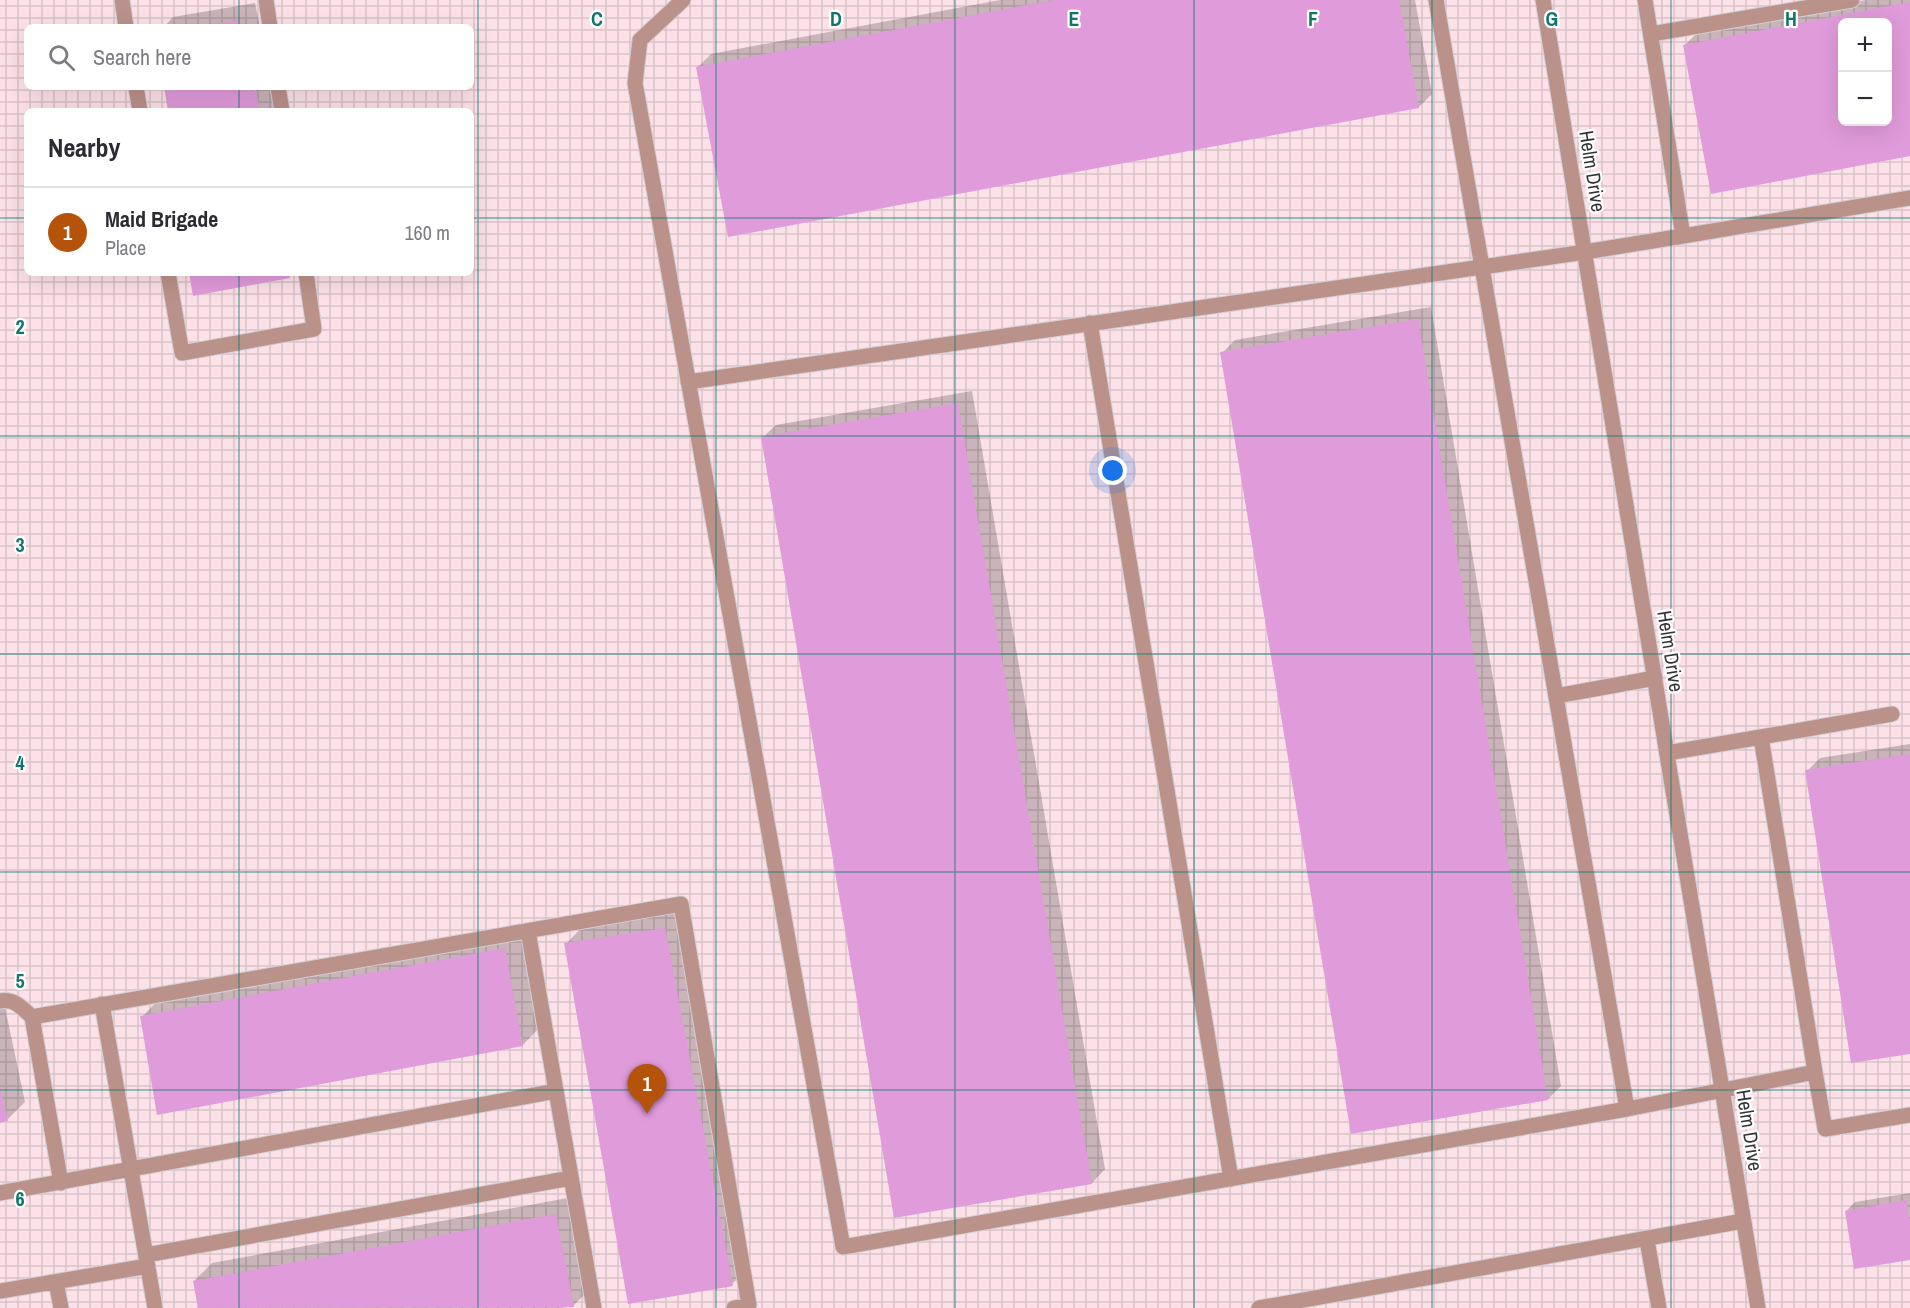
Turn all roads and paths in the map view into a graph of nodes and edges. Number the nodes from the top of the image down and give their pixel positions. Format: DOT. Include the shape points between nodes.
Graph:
graph roads {
  1 [pos="122,0"];
  2 [pos="266,0"];
  3 [pos="683,0"];
  4 [pos="1436,0"];
  5 [pos="1543,0"];
  6 [pos="1645,0"];
  7 [pos="1852,0"];
  8 [pos="126,24"];
  9 [pos="270,24"];
  10 [pos="1651,34"];
  11 [pos="136,90"];
  12 [pos="278,90"];
  13 [pos="140,108"];
  14 [pos="282,108"];
  15 [pos="1910,198"];
  16 [pos="1683,236"];
  17 [pos="1585,252"];
  18 [pos="1482,266"];
  19 [pos="169,276"];
  20 [pos="306,276"];
  21 [pos="1090,323"];
  22 [pos="688,382"];
  23 [pos="1655,678"];
  24 [pos="1556,696"];
  25 [pos="1892,714"];
  26 [pos="1761,737"];
  27 [pos="1667,753"];
  28 [pos="528,931"];
  29 [pos="0,1001"];
  30 [pos="102,1004"];
  31 [pos="32,1017"];
  32 [pos="1815,1072"];
  33 [pos="1722,1090"];
  34 [pos="556,1091"];
  35 [pos="1627,1109"];
  36 [pos="1910,1115"];
  37 [pos="131,1170"];
  38 [pos="571,1178"];
  39 [pos="1231,1179"];
  40 [pos="61,1183"];
  41 [pos="0,1193"];
  42 [pos="1743,1221"];
  43 [pos="1647,1240"];
  44 [pos="147,1260"];
  45 [pos="56,1282"];
  46 [pos="0,1291"];
  47 [pos="61,1308"];
  48 [pos="155,1308"];
  49 [pos="594,1308"];
  50 [pos="734,1308"];
  51 [pos="1259,1308"];
  52 [pos="1659,1308"];
  53 [pos="1758,1308"];
  1 -- 8 [label="street"];
  2 -- 9 [label="street"];
  3 -- 22 [label="street" via="640,40 635,83"];
  4 -- 18 [label="street"];
  5 -- 17 [label="street, Helm Drive"];
  6 -- 10 [label="street"];
  7 -- 10 [label="street"];
  10 -- 16 [label="street"];
  11 -- 13 [label="street"];
  12 -- 14 [label="street"];
  15 -- 16 [label="street"];
  16 -- 17 [label="street"];
  17 -- 18 [label="street"];
  17 -- 23 [label="street, Helm Drive"];
  18 -- 21 [label="street"];
  18 -- 24 [label="street"];
  19 -- 20 [label="street" via="182,353 314,329"];
  21 -- 22 [label="street"];
  21 -- 39 [label="street"];
  22 -- 39 [label="street" via="843,1247"];
  23 -- 24 [label="street"];
  23 -- 27 [label="street, Helm Drive"];
  24 -- 35 [label="street"];
  25 -- 26 [label="street"];
  26 -- 27 [label="street"];
  26 -- 32 [label="street"];
  27 -- 33 [label="street, Helm Drive"];
  28 -- 30 [label="street"];
  28 -- 34 [label="street"];
  28 -- 50 [label="street" via="681,904 749,1305"];
  29 -- 31 [label="street" via="18,1004"];
  30 -- 31 [label="street"];
  30 -- 37 [label="street"];
  31 -- 40 [label="street"];
  32 -- 33 [label="street"];
  32 -- 36 [label="street" via="1825,1129"];
  33 -- 35 [label="street"];
  33 -- 42 [label="street, Helm Drive"];
  34 -- 37 [label="street"];
  34 -- 38 [label="street"];
  35 -- 39 [label="street"];
  37 -- 40 [label="street"];
  37 -- 44 [label="street"];
  38 -- 44 [label="street"];
  38 -- 49 [label="street"];
  40 -- 41 [label="street"];
  42 -- 43 [label="street"];
  42 -- 53 [label="street, Helm Drive"];
  43 -- 51 [label="street"];
  43 -- 52 [label="street"];
  44 -- 45 [label="street"];
  44 -- 48 [label="street"];
  45 -- 46 [label="street"];
  45 -- 47 [label="street"];
}
